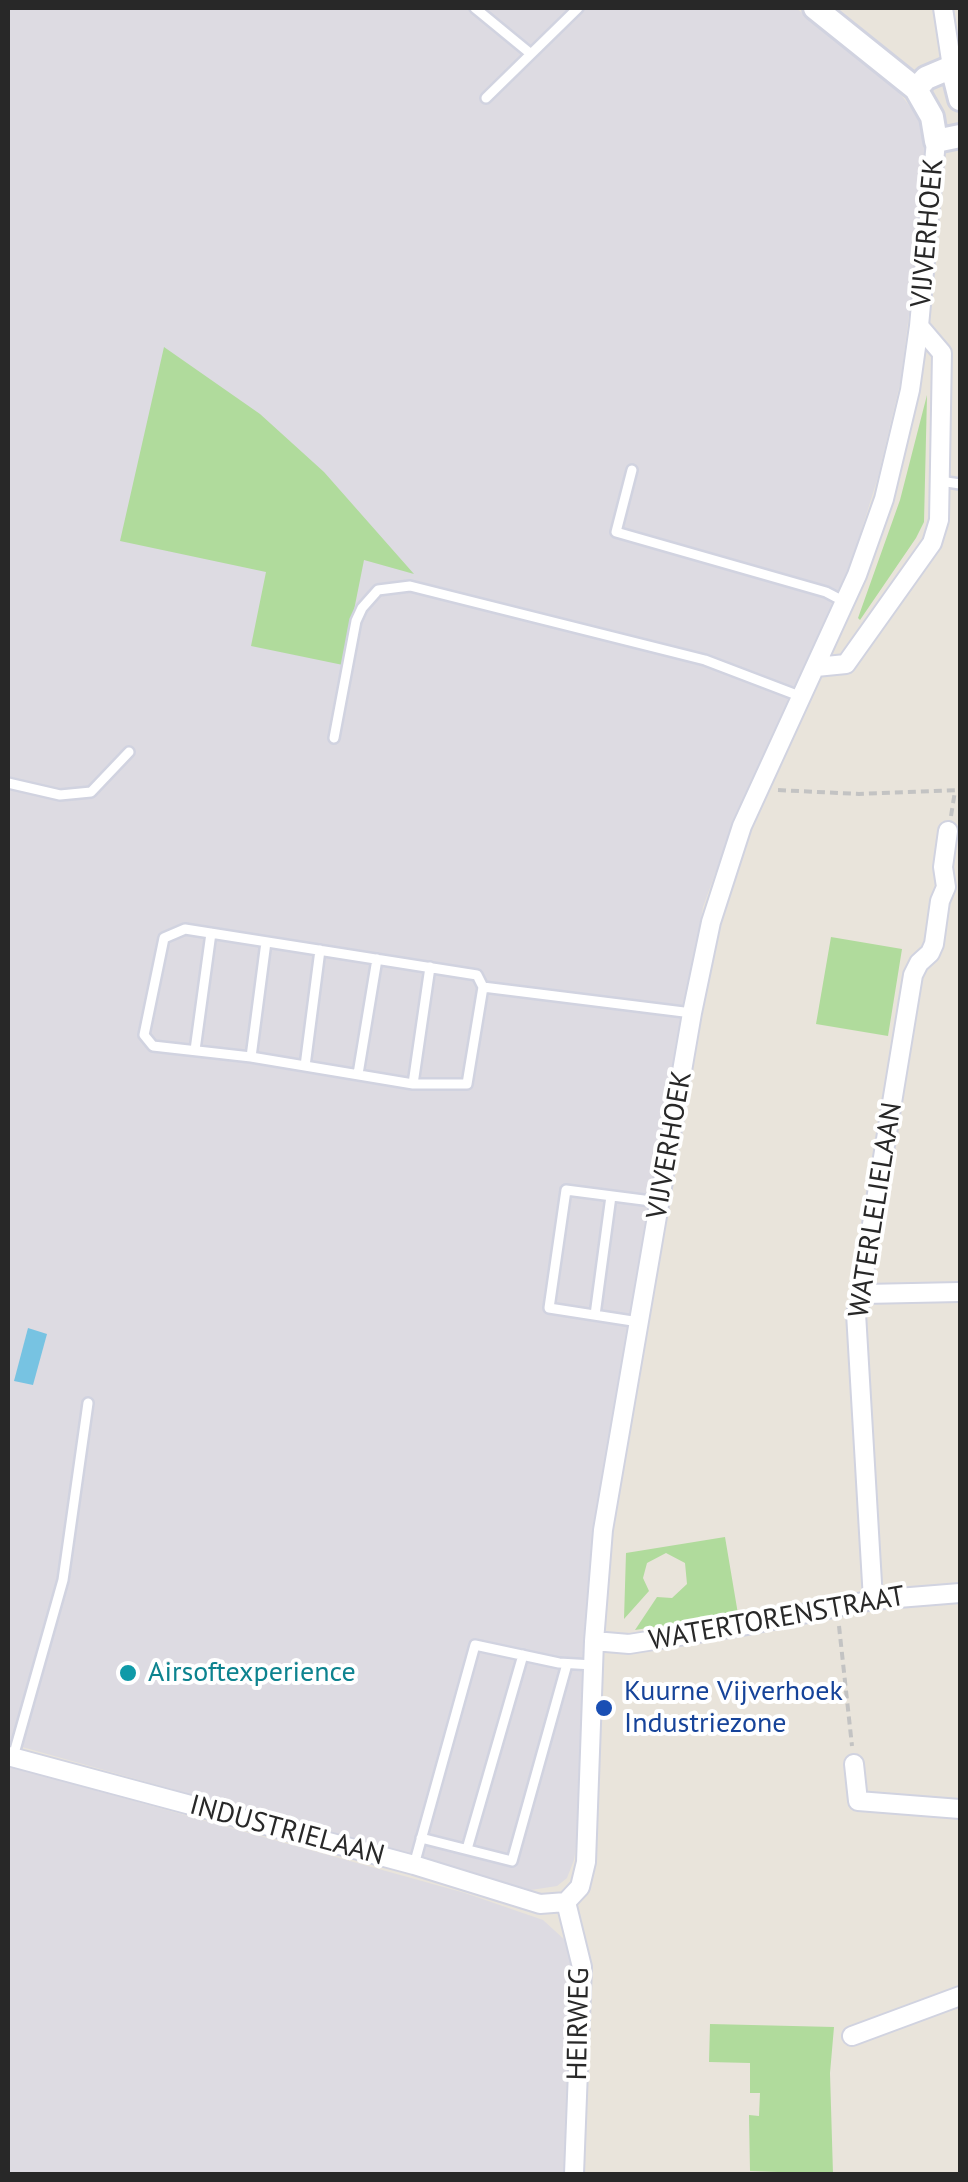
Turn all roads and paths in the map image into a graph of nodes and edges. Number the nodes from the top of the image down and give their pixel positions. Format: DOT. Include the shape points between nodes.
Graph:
graph roads {
  1 [pos="475,8"];
  2 [pos="578,8"];
  3 [pos="815,8"];
  4 [pos="943,8"];
  5 [pos="531,54"];
  6 [pos="952,68"];
  7 [pos="916,89"];
  8 [pos="486,98"];
  9 [pos="960,98"];
  10 [pos="960,136"];
  11 [pos="936,141"];
  12 [pos="919,326"];
  13 [pos="632,470"];
  14 [pos="940,481"];
  15 [pos="960,484"];
  16 [pos="845,602"];
  17 [pos="816,667"];
  18 [pos="802,696"];
  19 [pos="334,738"];
  20 [pos="129,752"];
  21 [pos="8,782"];
  22 [pos="758,789"];
  23 [pos="958,791"];
  24 [pos="948,831"];
  25 [pos="953,886"];
  26 [pos="211,934"];
  27 [pos="266,942"];
  28 [pos="320,950"];
  29 [pos="377,959"];
  30 [pos="430,968"];
  31 [pos="482,987"];
  32 [pos="692,1013"];
  33 [pos="195,1050"];
  34 [pos="251,1057"];
  35 [pos="305,1066"];
  36 [pos="358,1074"];
  37 [pos="413,1084"];
  38 [pos="611,1196"];
  39 [pos="660,1202"];
  40 [pos="960,1292"];
  41 [pos="864,1294"];
  42 [pos="595,1315"];
  43 [pos="639,1322"];
  44 [pos="88,1403"];
  45 [pos="960,1593"];
  46 [pos="873,1600"];
  47 [pos="838,1606"];
  48 [pos="594,1642"];
  49 [pos="523,1656"];
  50 [pos="568,1664"];
  51 [pos="593,1665"];
  52 [pos="10,1756"];
  53 [pos="854,1764"];
  54 [pos="960,1808"];
  55 [pos="421,1838"];
  56 [pos="466,1849"];
  57 [pos="414,1866"];
  58 [pos="566,1902"];
  59 [pos="960,1996"];
  60 [pos="852,2036"];
  61 [pos="574,2174"];
  1 -- 5 [label="lane"];
  2 -- 5 [label="lane"];
  3 -- 7 [label="street"];
  4 -- 6 [label="street"];
  5 -- 8 [label="lane"];
  6 -- 7 [label="street"];
  6 -- 9 [label="street"];
  7 -- 11 [label="street"];
  10 -- 11 [label="street"];
  11 -- 12 [label="street, VIJVERHOEK"];
  12 -- 14 [label="street, VIJVERHOEK" via="942,354"];
  12 -- 16 [label="street, VIJVERHOEK" via="884,498"];
  13 -- 16 [label="lane" via="616,532"];
  14 -- 15 [label="lane"];
  14 -- 17 [label="street, VIJVERHOEK" via="932,543 846,664"];
  16 -- 17 [label="street, VIJVERHOEK"];
  17 -- 18 [label="street, VIJVERHOEK"];
  18 -- 19 [label="lane" via="705,660 410,586 378,590 362,608"];
  18 -- 22 [label="street, VIJVERHOEK"];
  20 -- 21 [label="lane" via="91,792 60,795"];
  22 -- 23 [label="path"];
  22 -- 32 [label="street, VIJVERHOEK" via="711,922"];
  23 -- 24 [label="path"];
  24 -- 25 [label="street, WATERLELIELAAN" via="942,867"];
  25 -- 41 [label="street, WATERLELIELAAN" via="940,901 930,953 913,975"];
  26 -- 27 [label="lane"];
  26 -- 33 [label="lane"];
  26 -- 33 [label="lane" via="184,929 164,938 144,1035 153,1046"];
  27 -- 28 [label="lane"];
  27 -- 34 [label="lane"];
  28 -- 29 [label="lane"];
  28 -- 35 [label="lane"];
  29 -- 30 [label="lane"];
  29 -- 36 [label="lane"];
  30 -- 31 [label="lane" via="477,975"];
  30 -- 37 [label="lane"];
  31 -- 32 [label="lane"];
  31 -- 37 [label="lane" via="468,1084"];
  32 -- 39 [label="street, VIJVERHOEK"];
  33 -- 34 [label="lane"];
  34 -- 35 [label="lane"];
  35 -- 36 [label="lane"];
  36 -- 37 [label="lane"];
  38 -- 39 [label="lane"];
  38 -- 42 [label="lane"];
  38 -- 42 [label="lane" via="566,1190 550,1308"];
  39 -- 43 [label="street, VIJVERHOEK"];
  40 -- 41 [label="street"];
  41 -- 46 [label="street, WATERLELIELAAN" via="856,1313"];
  42 -- 43 [label="lane"];
  43 -- 48 [label="street, VIJVERHOEK" via="603,1530"];
  44 -- 52 [label="lane" via="63,1580"];
  45 -- 46 [label="street, WATERTORENSTRAAT"];
  46 -- 47 [label="street, WATERTORENSTRAAT"];
  47 -- 48 [label="street, WATERTORENSTRAAT" via="629,1644"];
  47 -- 53 [label="path"];
  48 -- 51 [label="street"];
  49 -- 50 [label="lane"];
  49 -- 55 [label="lane" via="475,1645"];
  49 -- 56 [label="lane"];
  50 -- 51 [label="lane"];
  50 -- 56 [label="lane" via="512,1861"];
  51 -- 58 [label="street" via="586,1862 580,1887"];
  52 -- 57 [label="street, INDUSTRIELAAN"];
  53 -- 54 [label="street" via="858,1801"];
  55 -- 56 [label="lane"];
  55 -- 57 [label="lane"];
  57 -- 58 [label="street, INDUSTRIELAAN" via="540,1904"];
  58 -- 61 [label="street, HEIRWEG" via="582,1967"];
  59 -- 60 [label="street"];
}
